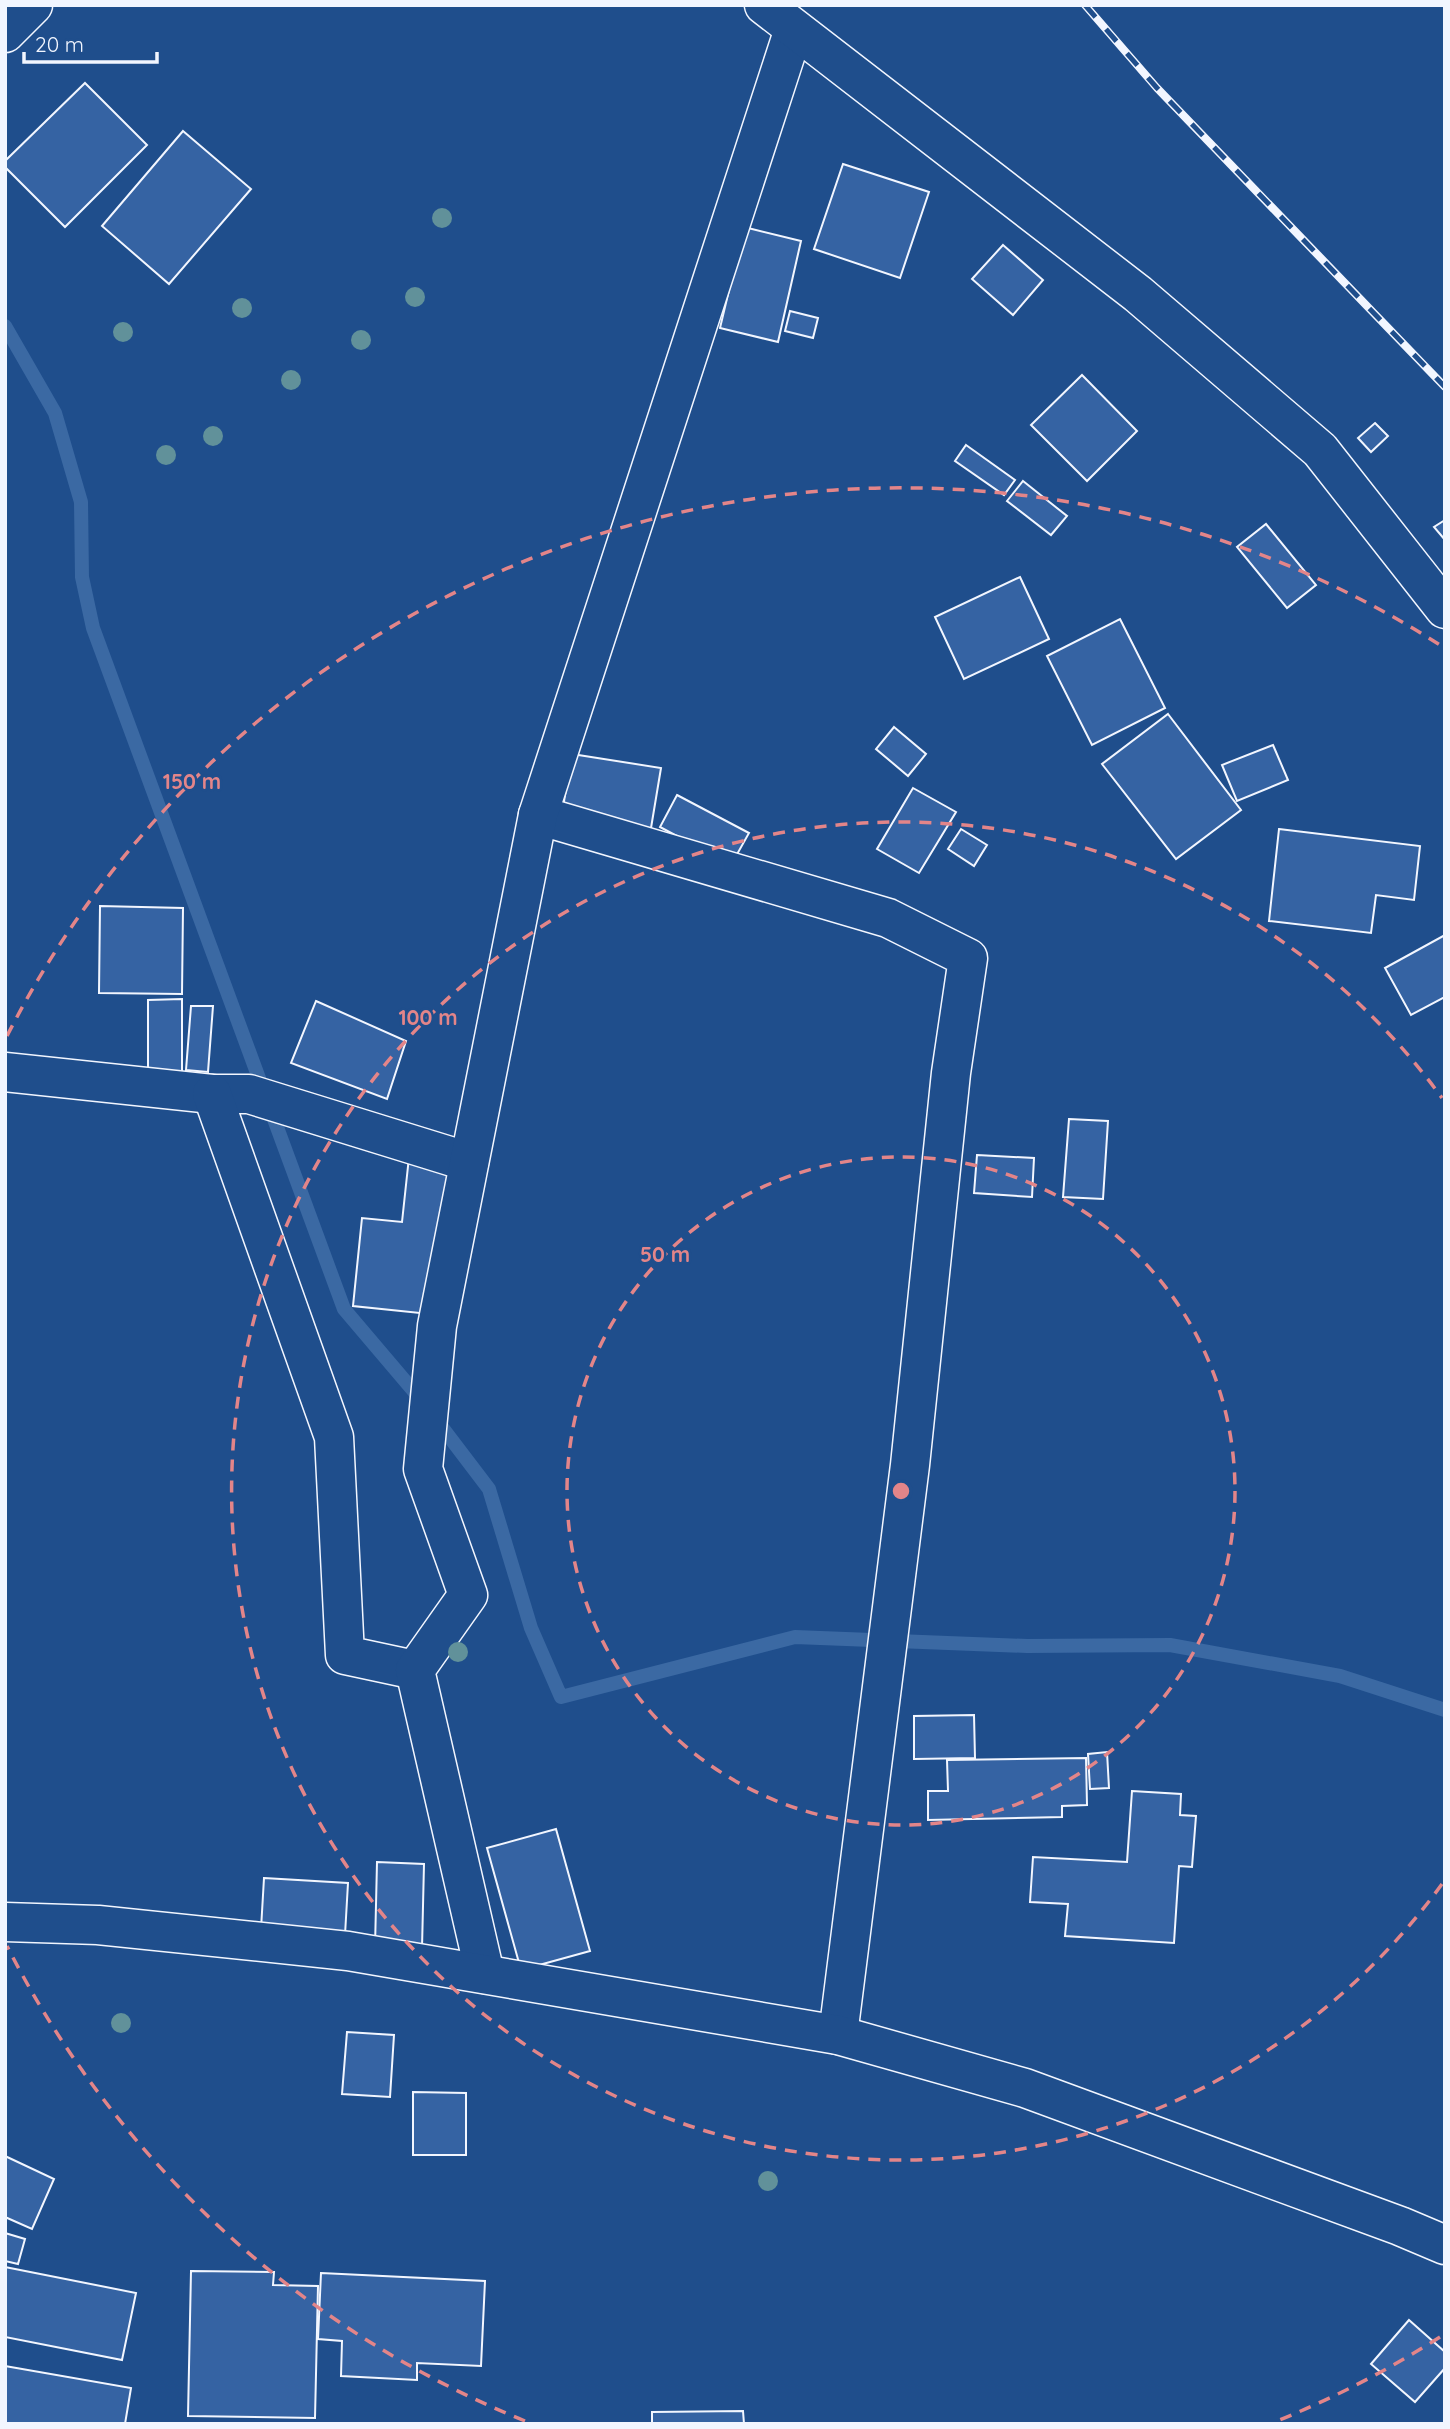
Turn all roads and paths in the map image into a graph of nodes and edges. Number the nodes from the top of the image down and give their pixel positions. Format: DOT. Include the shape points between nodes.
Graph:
graph roads {
  1 [pos="33,5"];
  2 [pos="764,5"];
  3 [pos="794,29"];
  4 [pos="5,33"];
  5 [pos="1445,609"];
  6 [pos="538,816"];
  7 [pos="5,1072"];
  8 [pos="230,1094"];
  9 [pos="470,1162"];
  10 [pos="415,1670"];
  11 [pos="5,1922"];
  12 [pos="485,1974"];
  13 [pos="838,2035"];
  14 [pos="1445,2245"];
  1 -- 4 [label="street"];
  2 -- 3 [label="street"];
  3 -- 5 [label="street" via="1138,294 1320,450"];
  3 -- 6 [label="street"];
  6 -- 9 [label="street"];
  6 -- 13 [label="street" via="888,918 968,958"];
  7 -- 8 [label="street"];
  8 -- 9 [label="street" via="315,1114"];
  8 -- 10 [label="street" via="334,1437 345,1655"];
  9 -- 10 [label="street" via="437,1326 423,1469 468,1595"];
  10 -- 12 [label="street"];
  11 -- 12 [label="street" via="98,1925 348,1951"];
  12 -- 13 [label="street"];
  13 -- 14 [label="street" via="1025,2088"];
}
